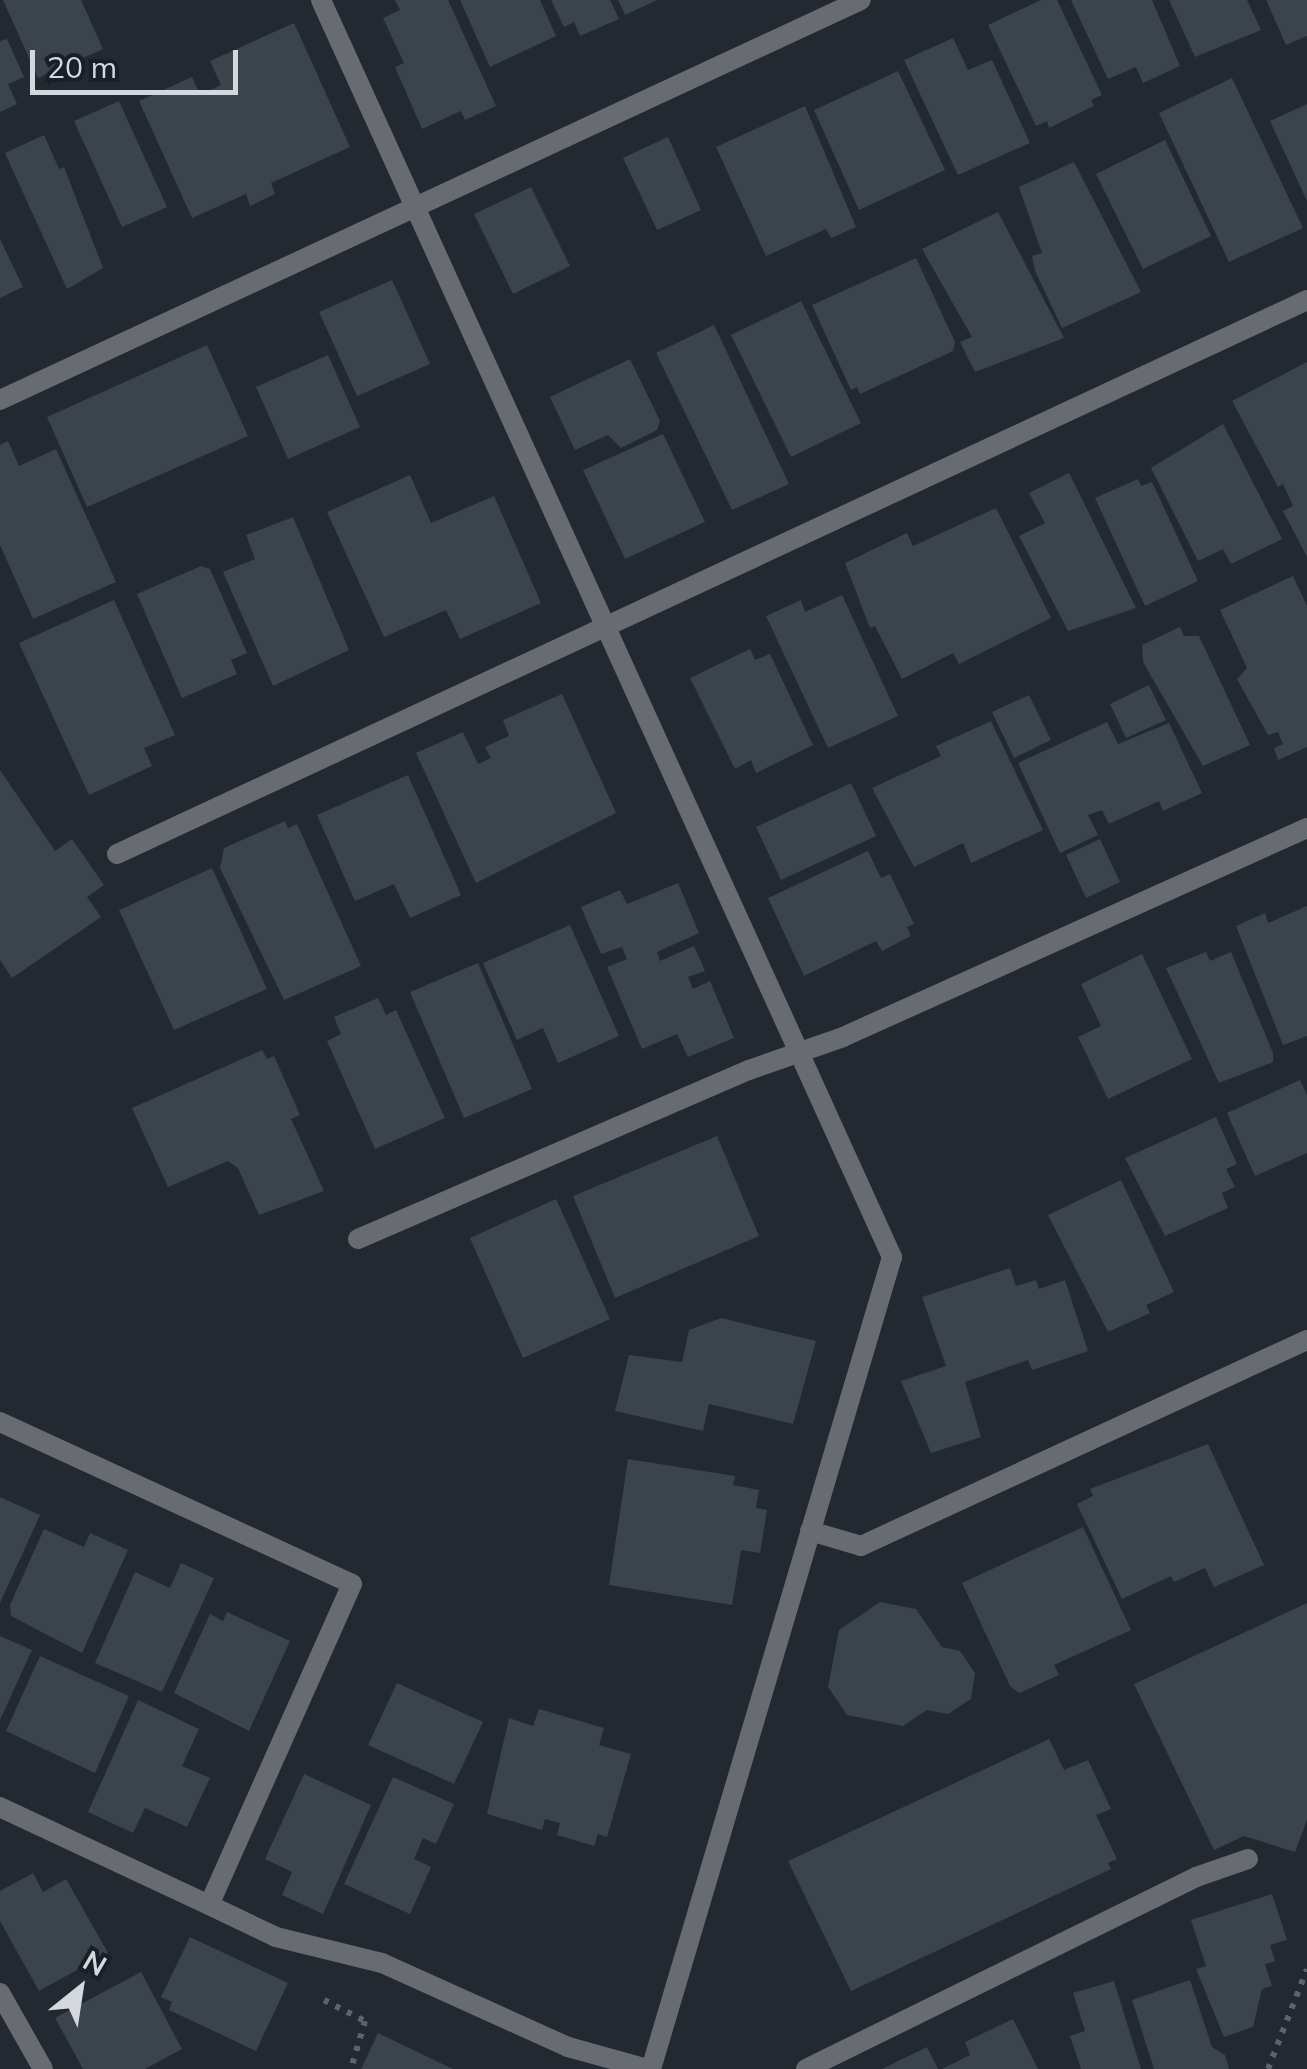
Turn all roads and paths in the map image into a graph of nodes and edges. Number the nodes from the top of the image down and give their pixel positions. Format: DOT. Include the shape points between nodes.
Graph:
graph roads {
  1 [pos="321,0"];
  2 [pos="862,0"];
  3 [pos="413,207"];
  4 [pos="1307,300"];
  5 [pos="0,400"];
  6 [pos="608,630"];
  7 [pos="1307,828"];
  8 [pos="116,854"];
  9 [pos="799,1053"];
  10 [pos="358,1238"];
  11 [pos="1307,1340"];
  12 [pos="0,1422"];
  13 [pos="810,1531"];
  14 [pos="0,1807"];
  15 [pos="1248,1859"];
  16 [pos="210,1905"];
  17 [pos="1307,1969"];
  18 [pos="0,1993"];
  19 [pos="354,2016"];
  20 [pos="43,2069"];
  21 [pos="350,2069"];
  22 [pos="649,2069"];
  23 [pos="806,2069"];
  24 [pos="1268,2069"];
  1 -- 3 [label="street"];
  2 -- 3 [label="street"];
  3 -- 5 [label="street"];
  3 -- 6 [label="street"];
  4 -- 6 [label="street"];
  6 -- 8 [label="street"];
  6 -- 9 [label="street"];
  7 -- 9 [label="street"];
  9 -- 10 [label="street"];
  9 -- 13 [label="street" via="892,1257"];
  11 -- 13 [label="street" via="861,1546"];
  12 -- 16 [label="street" via="352,1584"];
  13 -- 22 [label="street"];
  14 -- 16 [label="street"];
  15 -- 23 [label="street" via="1196,1877"];
  16 -- 22 [label="street" via="276,1937 382,1964 568,2047"];
  17 -- 24 [label="path"];
  18 -- 20 [label="street"];
  19 -- 21 [label="path" via="365,2021"];
}
